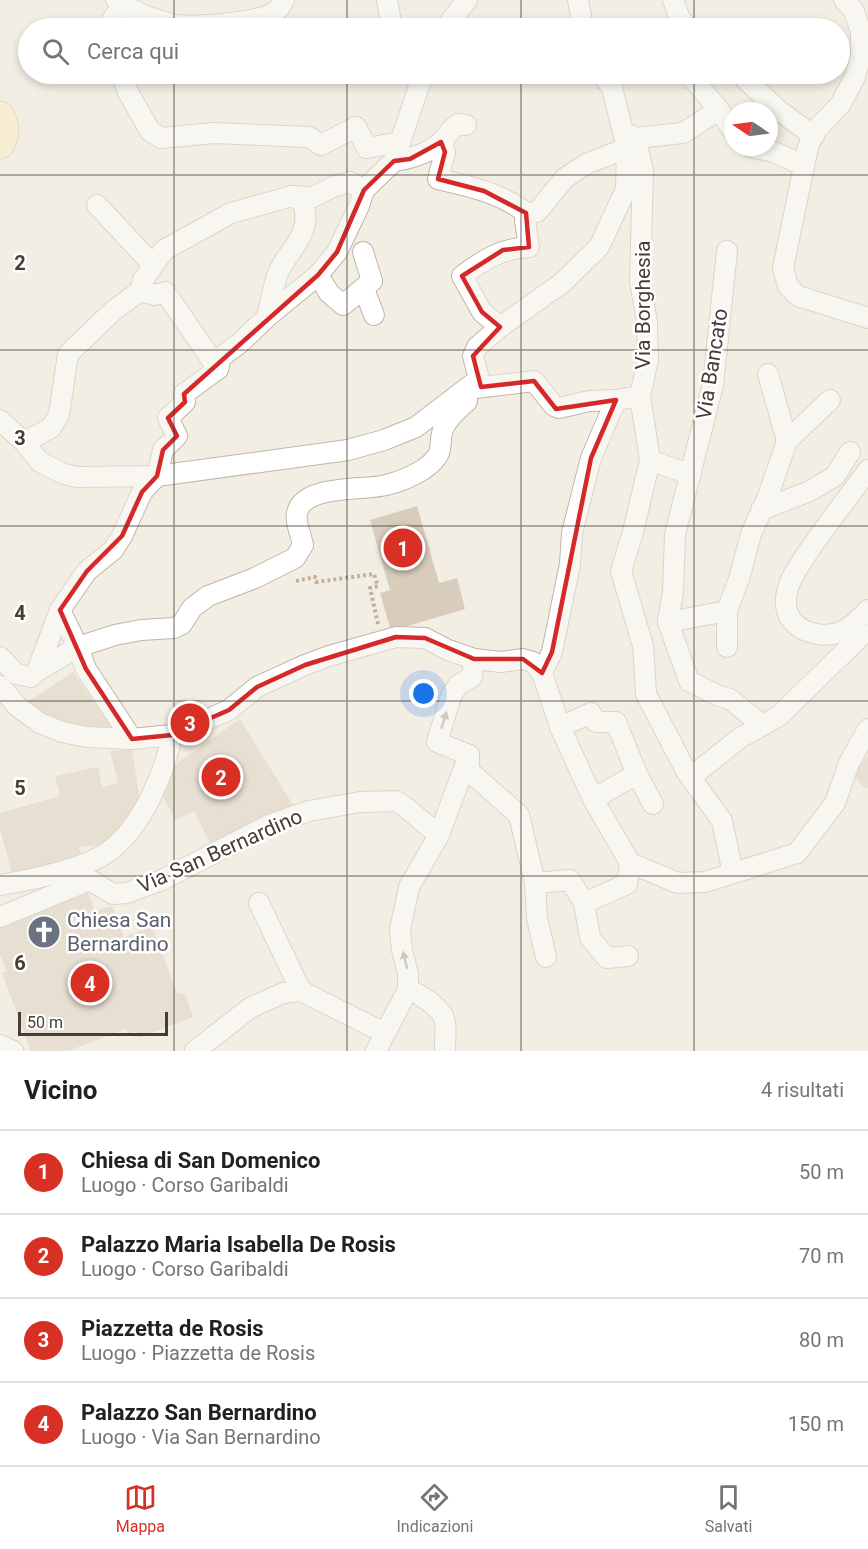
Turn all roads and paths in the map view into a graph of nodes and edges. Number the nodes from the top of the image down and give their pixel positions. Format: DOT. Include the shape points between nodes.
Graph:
graph roads {
  1 [pos="284,0"];
  2 [pos="387,0"];
  3 [pos="467,0"];
  4 [pos="578,0"];
  5 [pos="673,0"];
  6 [pos="844,0"];
  7 [pos="120,2"];
  8 [pos="113,18"];
  9 [pos="154,18"];
  10 [pos="251,18"];
  11 [pos="390,18"];
  12 [pos="454,18"];
  13 [pos="581,18"];
  14 [pos="680,18"];
  15 [pos="125,84"];
  16 [pos="420,84"];
  17 [pos="609,84"];
  18 [pos="697,84"];
  19 [pos="751,84"];
  20 [pos="719,111"];
  21 [pos="0,116"];
  22 [pos="724,118"];
  23 [pos="466,125"];
  24 [pos="814,136"];
  25 [pos="628,138"];
  26 [pos="400,142"];
  27 [pos="441,142"];
  28 [pos="0,145"];
  29 [pos="778,154"];
  30 [pos="394,161"];
  31 [pos="803,165"];
  32 [pos="364,190"];
  33 [pos="292,196"];
  34 [pos="98,205"];
  35 [pos="526,213"];
  36 [pos="727,251"];
  37 [pos="363,252"];
  38 [pos="153,265"];
  39 [pos="318,275"];
  40 [pos="364,290"];
  41 [pos="140,291"];
  42 [pos="374,315"];
  43 [pos="267,317"];
  44 [pos="868,318"];
  45 [pos="500,327"];
  46 [pos="218,369"];
  47 [pos="768,374"];
  48 [pos="467,389"];
  49 [pos="640,396"];
  50 [pos="616,400"];
  51 [pos="830,400"];
  52 [pos="0,420"];
  53 [pos="24,441"];
  54 [pos="787,441"];
  55 [pos="850,452"];
  56 [pos="650,460"];
  57 [pos="868,470"];
  58 [pos="691,475"];
  59 [pos="157,476"];
  60 [pos="761,510"];
  61 [pos="289,582"];
  62 [pos="60,610"];
  63 [pos="868,610"];
  64 [pos="727,611"];
  65 [pos="668,622"];
  66 [pos="380,633"];
  67 [pos="863,634"];
  68 [pos="78,647"];
  69 [pos="727,647"];
  70 [pos="0,657"];
  71 [pos="474,660"];
  72 [pos="37,671"];
  73 [pos="542,673"];
  74 [pos="0,686"];
  75 [pos="762,725"];
  76 [pos="560,727"];
  77 [pos="868,729"];
  78 [pos="172,735"];
  79 [pos="132,739"];
  80 [pos="469,755"];
  81 [pos="686,771"];
  82 [pos="637,774"];
  83 [pos="593,799"];
  84 [pos="653,804"];
  85 [pos="439,835"];
  86 [pos="630,863"];
  87 [pos="733,873"];
  88 [pos="535,883"];
  89 [pos="0,885"];
  90 [pos="259,903"];
  91 [pos="584,903"];
  92 [pos="0,917"];
  93 [pos="628,956"];
  94 [pos="546,957"];
  95 [pos="408,989"];
  96 [pos="301,991"];
  97 [pos="385,1033"];
  98 [pos="0,1046"];
  99 [pos="13,1051"];
  100 [pos="195,1051"];
  101 [pos="376,1051"];
  102 [pos="444,1051"];
  1 -- 10 [label="street" via="278,10"];
  2 -- 11 [label="street"];
  3 -- 12 [label="street"];
  4 -- 13 [label="street"];
  5 -- 14 [label="street"];
  6 -- 24 [label="street" via="854,11 861,32 861,55 840,105"];
  7 -- 8 [label="street"];
  7 -- 9 [label="street"];
  15 -- 26 [label="street" via="150,131 161,138 214,133 309,137 321,145 356,127 367,148"];
  16 -- 26 [label="street"];
  17 -- 25 [label="street"];
  18 -- 20 [label="street"];
  19 -- 24 [label="street"];
  20 -- 22 [label="street"];
  20 -- 25 [label="street" via="682,133"];
  21 -- 28 [label="main road" via="5,132"];
  23 -- 27 [label="street" via="452,128"];
  24 -- 31 [label="street"];
  25 -- 35 [label="street" via="565,178 537,212"];
  25 -- 45 [label="street" via="626,189 599,247 562,283"];
  25 -- 49 [label="street, Via Borghesia" via="644,170 640,281 648,360"];
  26 -- 30 [label="street"];
  27 -- 30 [label="street" via="410,159"];
  27 -- 35 [label="street" via="445,152 438,179 484,191"];
  29 -- 31 [label="street"];
  30 -- 32 [label="street"];
  31 -- 44 [label="street" via="783,268 789,286 798,296"];
  32 -- 33 [label="street" via="350,182 313,197"];
  32 -- 39 [label="street" via="337,252"];
  33 -- 38 [label="street" via="231,213 164,250"];
  33 -- 43 [label="street" via="303,202 305,227 300,242 279,271"];
  34 -- 38 [label="street"];
  35 -- 45 [label="street" via="529,247 503,250 462,276 482,312"];
  36 -- 58 [label="street, Via Bancato" via="713,385"];
  37 -- 40 [label="street" via="372,281"];
  38 -- 41 [label="street"];
  39 -- 40 [label="street" via="329,293 343,305"];
  39 -- 43 [label="street"];
  40 -- 42 [label="street"];
  41 -- 46 [label="street" via="155,295 165,292"];
  41 -- 53 [label="street" via="113,310 68,354 59,415 51,428"];
  43 -- 46 [label="street" via="221,357"];
  45 -- 48 [label="street" via="477,347 473,356 479,379"];
  46 -- 59 [label="street" via="184,394 185,402 168,418 177,436 163,450"];
  47 -- 54 [label="street"];
  48 -- 50 [label="street, Via Borghesia" via="534,381 559,408 589,400"];
  48 -- 59 [label="street" via="416,427 384,440 348,450"];
  48 -- 68 [label="street" via="467,401 445,425 441,452 423,469 384,486 310,496 300,506 297,518 303,545 295,558 208,596 174,628 115,635"];
  49 -- 50 [label="street, Via Borghesia"];
  49 -- 56 [label="street"];
  50 -- 73 [label="street" via="591,458 572,533 570,564 552,652"];
  51 -- 54 [label="street"];
  52 -- 53 [label="street"];
  53 -- 59 [label="street" via="40,462 64,474"];
  54 -- 60 [label="street"];
  55 -- 60 [label="street" via="835,476 810,491"];
  56 -- 58 [label="street"];
  56 -- 81 [label="street" via="621,571 643,646 646,694"];
  57 -- 63 [label="street" via="792,576 786,606 794,624 820,635 839,633 853,626"];
  58 -- 65 [label="street, Via Bancato" via="675,534"];
  59 -- 62 [label="street" via="142,492 113,550 87,571"];
  60 -- 64 [label="street"];
  61 -- 66 [label="path" via="374,574 378,586 370,588"];
  62 -- 68 [label="street"];
  62 -- 72 [label="street"];
  64 -- 65 [label="street"];
  64 -- 69 [label="street"];
  65 -- 75 [label="street" via="688,681 730,699"];
  67 -- 75 [label="street" via="779,716"];
  68 -- 72 [label="street"];
  68 -- 79 [label="street" via="86,669"];
  70 -- 72 [label="street" via="16,674 30,677"];
  71 -- 73 [label="street" via="523,659"];
  71 -- 78 [label="street" via="425,638 396,638 305,665 257,687 229,710"];
  80 -- 71 [label="street, one-way" via="437,742 452,696 458,685 472,677"];
  73 -- 76 [label="street"];
  74 -- 79 [label="street" via="40,723 62,732"];
  75 -- 81 [label="street" via="696,773"];
  76 -- 82 [label="street" via="591,713 596,722 616,722"];
  76 -- 83 [label="street"];
  77 -- 87 [label="street" via="849,763 835,803 797,853"];
  78 -- 79 [label="street"];
  78 -- 89 [label="street" via="155,786 135,824 113,848 70,868"];
  80 -- 85 [label="street"];
  80 -- 88 [label="street" via="469,771 519,815"];
  81 -- 87 [label="street" via="723,821"];
  82 -- 83 [label="street"];
  82 -- 84 [label="street"];
  83 -- 86 [label="street"];
  85 -- 92 [label="street, Via San Bernardino" via="396,801 360,802 309,811 269,825 162,880 127,893 113,894 90,880"];
  95 -- 85 [label="street, one-way" via="400,930 404,908 409,887"];
  86 -- 87 [label="street" via="678,883 705,882"];
  86 -- 91 [label="street" via="627,884"];
  88 -- 91 [label="street" via="570,880"];
  88 -- 94 [label="street" via="537,918"];
  90 -- 96 [label="street"];
  91 -- 93 [label="street" via="590,938 607,958"];
  95 -- 97 [label="street"];
  95 -- 102 [label="street" via="422,995 444,1017"];
  96 -- 97 [label="street"];
  96 -- 100 [label="street" via="283,993 250,1008"];
  97 -- 101 [label="street"];
  98 -- 99 [label="street"];
}
